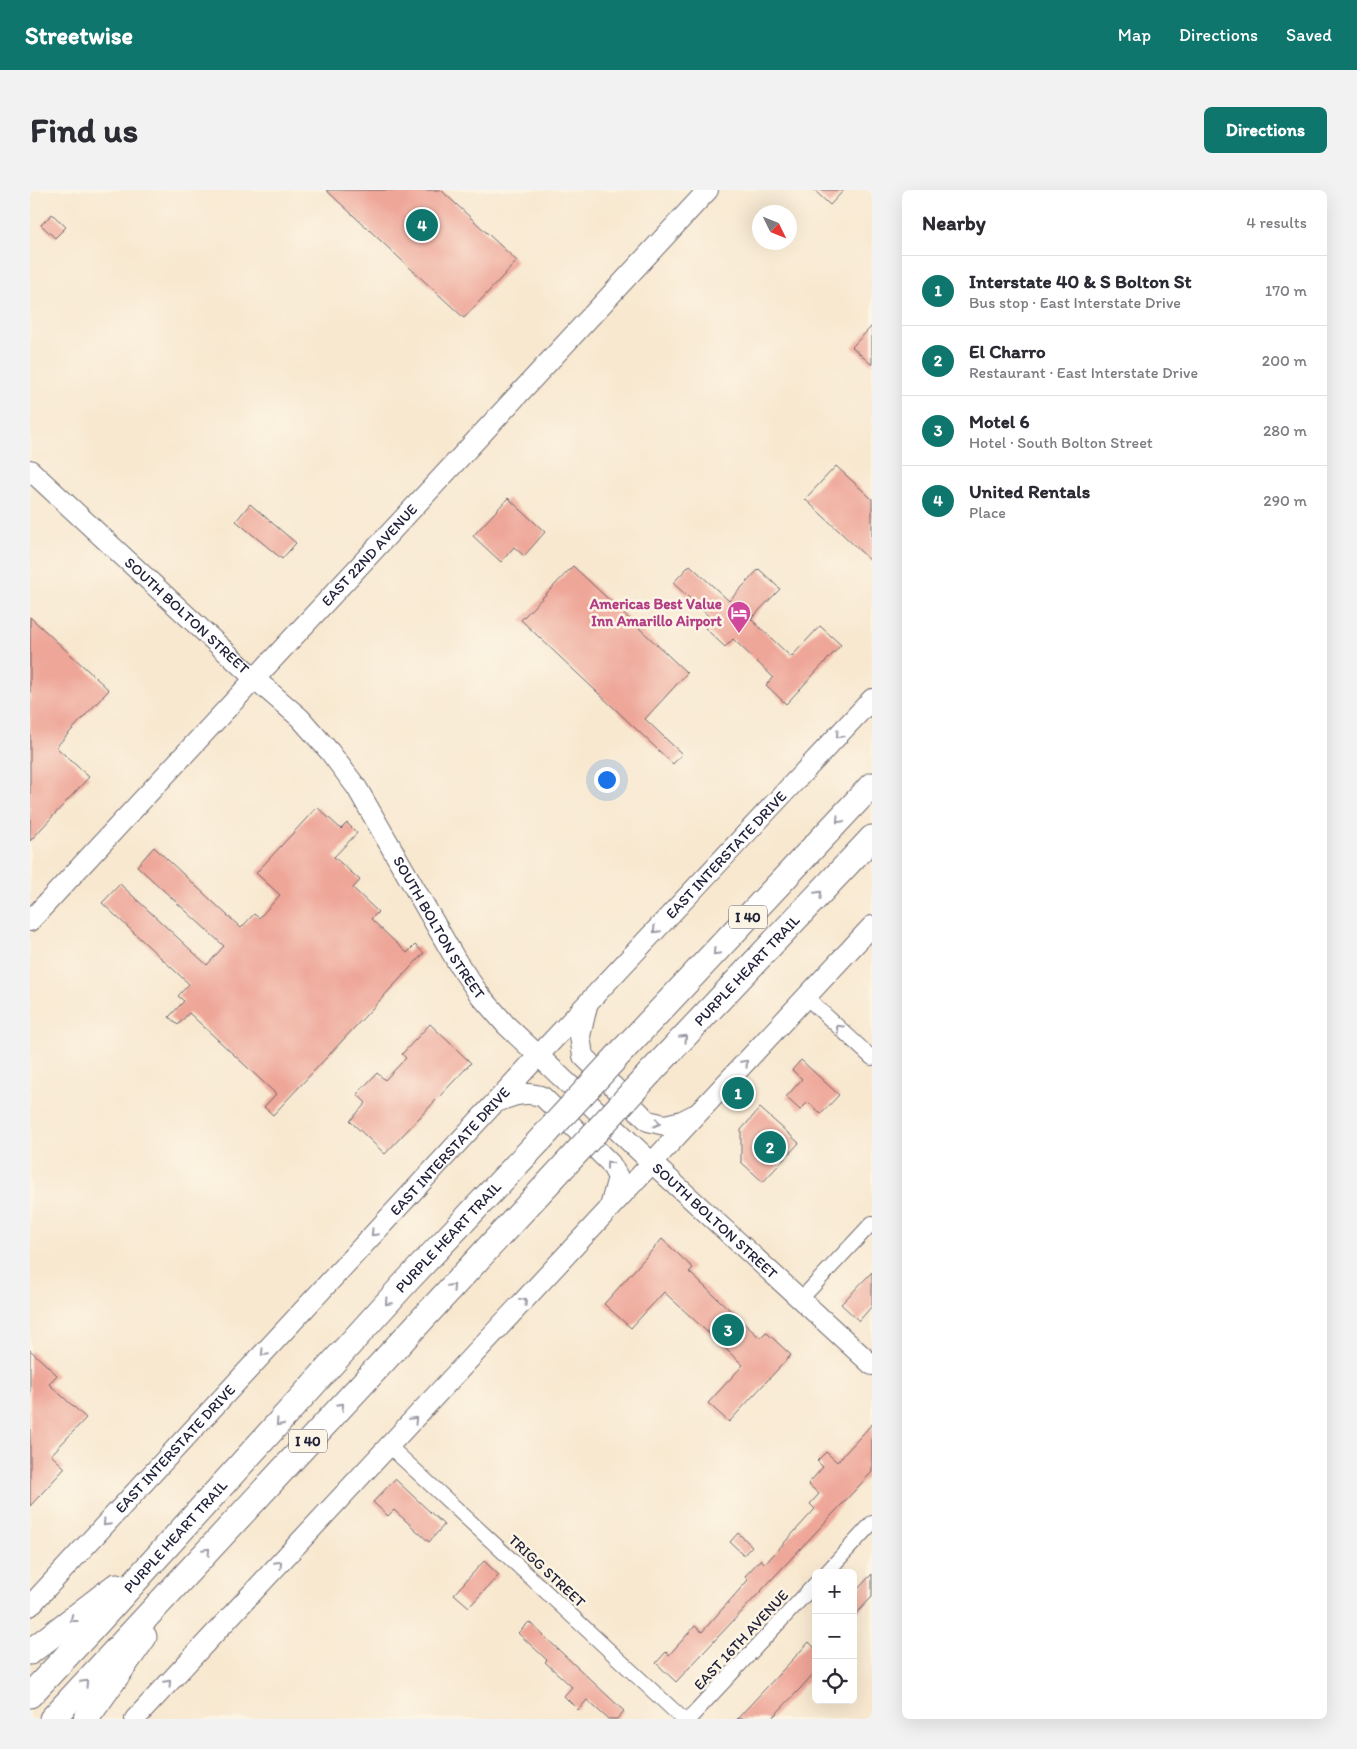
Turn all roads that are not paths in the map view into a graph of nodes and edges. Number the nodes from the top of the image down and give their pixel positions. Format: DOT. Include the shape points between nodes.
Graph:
graph roads {
  1 [pos="708,190"];
  2 [pos="30,470"];
  3 [pos="255,679"];
  4 [pos="872,699"];
  5 [pos="872,785"];
  6 [pos="872,838"];
  7 [pos="30,921"];
  8 [pos="872,926"];
  9 [pos="806,997"];
  10 [pos="588,1004"];
  11 [pos="538,1056"];
  12 [pos="872,1058"];
  13 [pos="496,1102"];
  14 [pos="698,1113"];
  15 [pos="652,1163"];
  16 [pos="609,1209"];
  17 [pos="872,1222"];
  18 [pos="801,1299"];
  19 [pos="872,1365"];
  20 [pos="389,1446"];
  21 [pos="872,1523"];
  22 [pos="167,1546"];
  23 [pos="830,1569"];
  24 [pos="179,1582"];
  25 [pos="812,1588"];
  26 [pos="30,1606"];
  27 [pos="30,1652"];
  28 [pos="30,1695"];
  29 [pos="52,1719"];
  30 [pos="86,1719"];
  31 [pos="135,1719"];
  32 [pos="683,1719"];
  33 [pos="689,1719"];
  1 -- 3 [label="main road, EAST 22ND AVENUE"];
  2 -- 3 [label="main road, SOUTH BOLTON STREET"];
  3 -- 7 [label="main road, EAST 22ND AVENUE"];
  3 -- 11 [label="main road, SOUTH BOLTON STREET" via="300,718 330,752 357,788 457,962 480,994"];
  4 -- 10 [label="main road, EAST INTERSTATE DRIVE, one-way"];
  5 -- 22 [label="highway, PURPLE HEART TRAIL / I 40, one-way, bridge" via="406,1282"];
  24 -- 6 [label="highway, PURPLE HEART TRAIL / I 40, one-way, bridge"];
  8 -- 9 [label="main road"];
  12 -- 9 [label="street, one-way"];
  14 -- 9 [label="main road, one-way"];
  10 -- 11 [label="main road, EAST INTERSTATE DRIVE"];
  10 -- 14 [label="main road, one-way" via="580,1036 583,1056 648,1121 665,1125"];
  11 -- 13 [label="main road, EAST INTERSTATE DRIVE"];
  11 -- 15 [label="main road, SOUTH BOLTON STREET"];
  16 -- 13 [label="main road, one-way" via="618,1177 610,1163 543,1097 533,1093"];
  13 -- 26 [label="main road, EAST INTERSTATE DRIVE, one-way"];
  14 -- 15 [label="main road"];
  15 -- 16 [label="main road"];
  15 -- 18 [label="main road, SOUTH BOLTON STREET"];
  20 -- 16 [label="main road, one-way"];
  17 -- 18 [label="street"];
  18 -- 19 [label="main road, SOUTH BOLTON STREET"];
  31 -- 20 [label="main road, one-way"];
  20 -- 32 [label="street, TRIGG STREET"];
  21 -- 23 [label="street"];
  22 -- 27 [label="highway, one-way"];
  22 -- 28 [label="highway, PURPLE HEART TRAIL / I 40"];
  29 -- 24 [label="highway, PURPLE HEART TRAIL / I 40, one-way"];
  24 -- 30 [label="highway" via="137,1649"];
  25 -- 33 [label="street, EAST 16TH AVENUE"];
}
